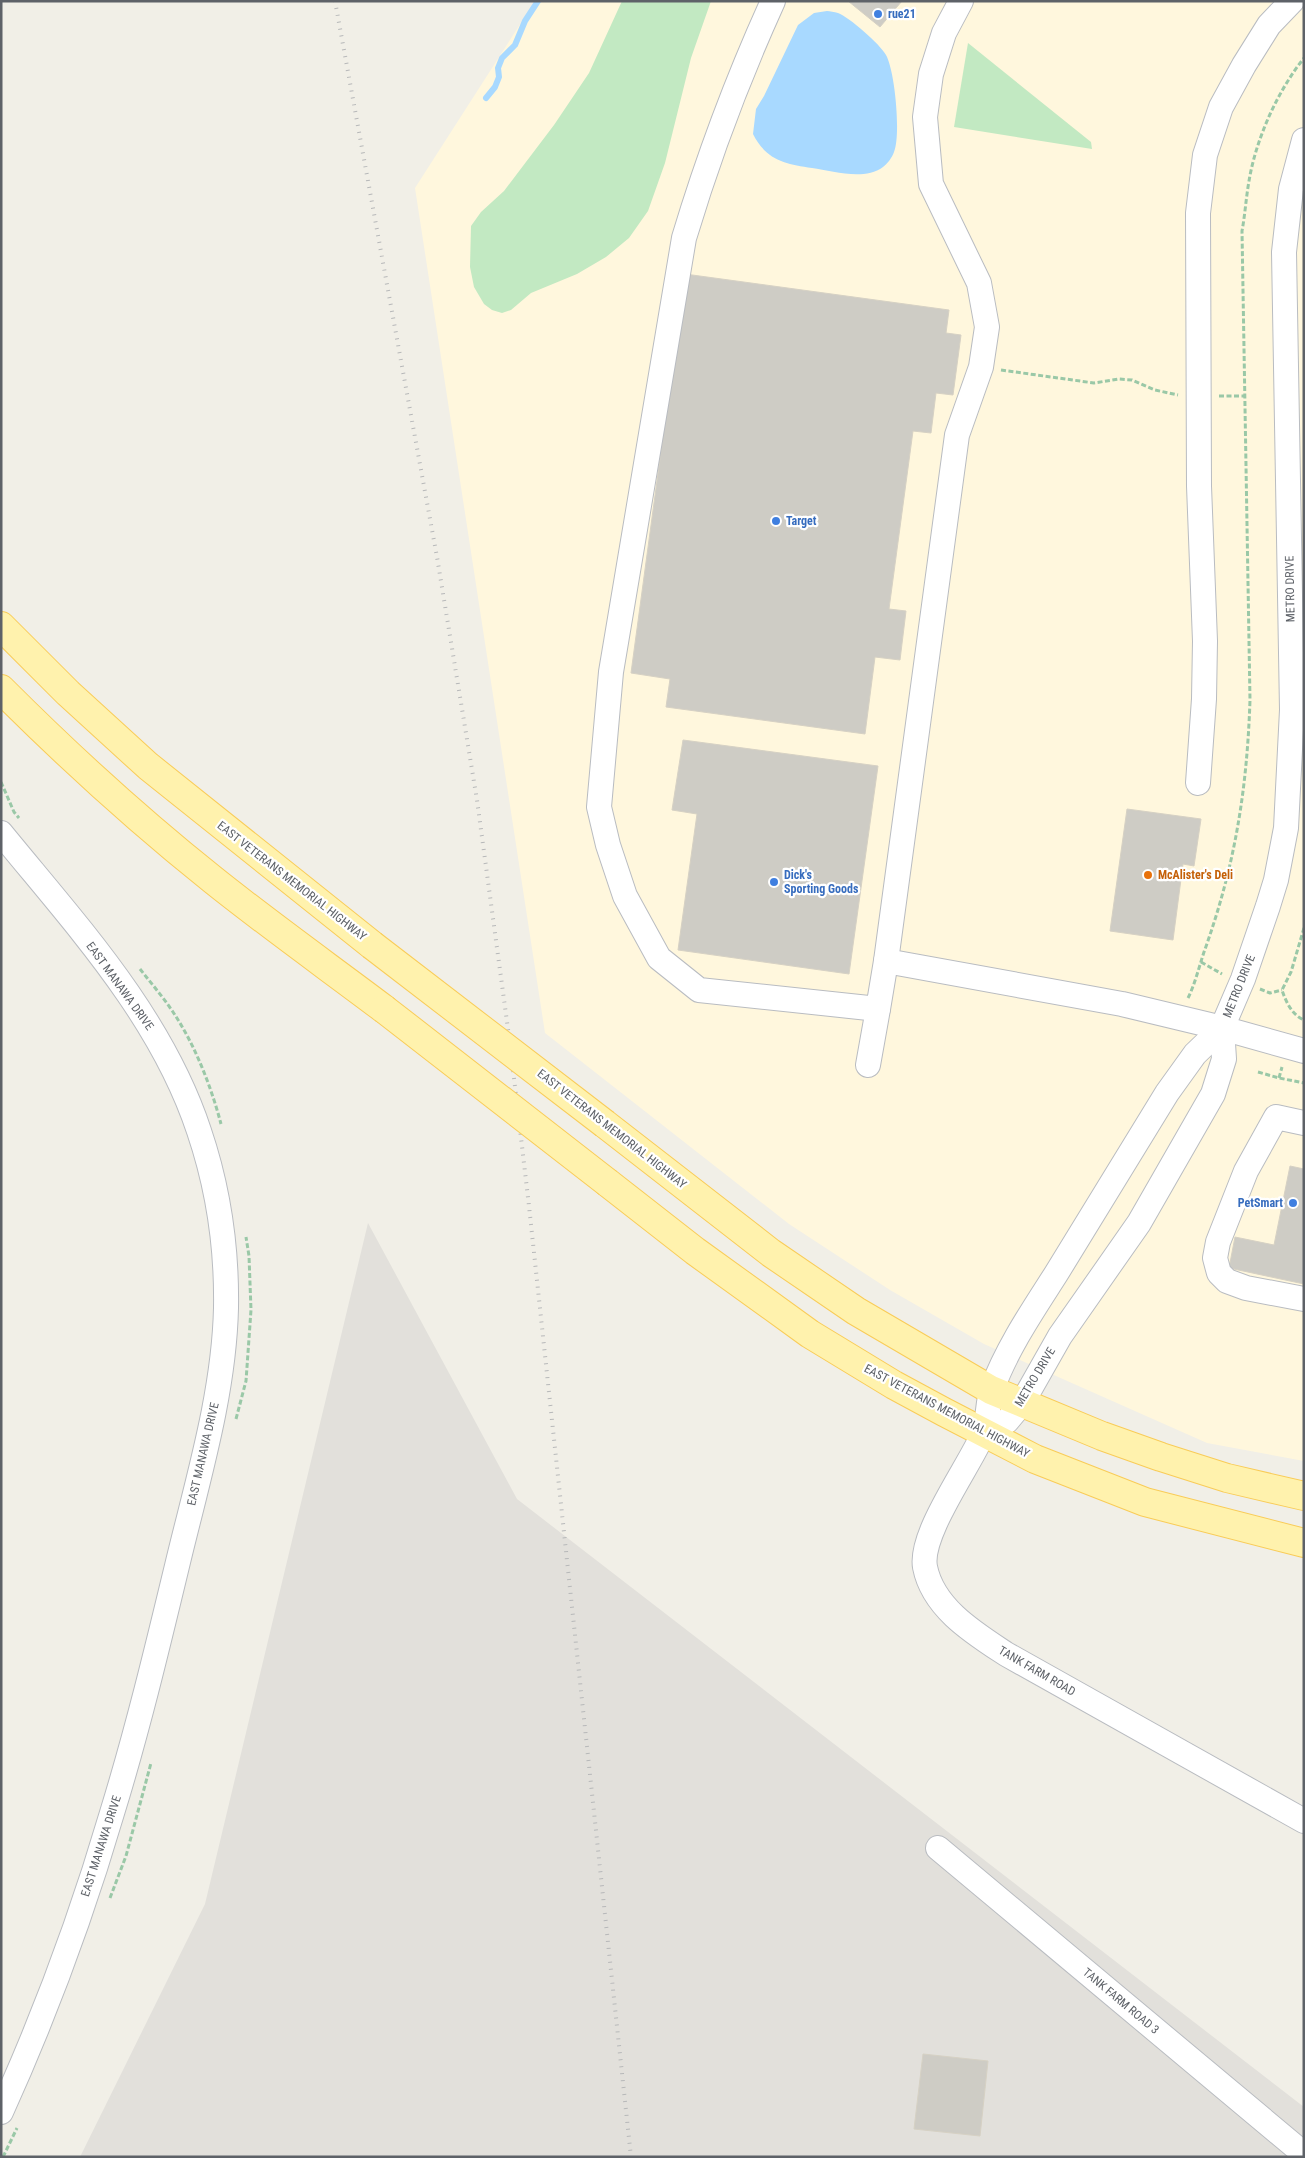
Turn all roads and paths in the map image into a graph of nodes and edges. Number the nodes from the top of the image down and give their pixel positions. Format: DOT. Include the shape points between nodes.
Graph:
graph roads {
  1 [pos="772,1"];
  2 [pos="961,1"];
  3 [pos="1292,1"];
  4 [pos="1304,58"];
  5 [pos="1304,140"];
  6 [pos="981,367"];
  7 [pos="1198,396"];
  8 [pos="1244,396"];
  9 [pos="1,626"];
  10 [pos="1,689"];
  11 [pos="1,782"];
  12 [pos="1198,783"];
  13 [pos="11,826"];
  14 [pos="1304,928"];
  15 [pos="886,961"];
  16 [pos="138,967"];
  17 [pos="878,1010"];
  18 [pos="1178,1018"];
  19 [pos="1304,1020"];
  20 [pos="1222,1028"];
  21 [pos="1304,1052"];
  22 [pos="868,1065"];
  23 [pos="1258,1072"];
  24 [pos="1304,1082"];
  25 [pos="1304,1123"];
  26 [pos="224,1132"];
  27 [pos="245,1227"];
  28 [pos="1304,1299"];
  29 [pos="992,1390"];
  30 [pos="1022,1403"];
  31 [pos="234,1428"];
  32 [pos="984,1433"];
  33 [pos="1304,1496"];
  34 [pos="1304,1543"];
  35 [pos="152,1758"];
  36 [pos="1304,1821"];
  37 [pos="938,1848"];
  38 [pos="109,1902"];
  39 [pos="10,2118"];
  40 [pos="1304,2154"];
  41 [pos="3,2157"];
  1 -- 17 [label="street" via="703,176 684,238 611,672 599,807 625,896 658,958 699,990"];
  2 -- 6 [label="street" via="944,33 925,117 931,184 979,283 987,327"];
  3 -- 7 [label="street" via="1269,25 1244,65 1221,107 1205,155 1198,213"];
  4 -- 8 [label="path" via="1273,110 1249,180 1242,231"];
  5 -- 20 [label="street, METRO DRIVE" via="1290,189 1284,252 1292,710 1286,828 1268,906 1243,980"];
  6 -- 7 [label="path" via="1094,383 1132,380 1163,392"];
  6 -- 15 [label="street" via="957,435"];
  7 -- 8 [label="path"];
  7 -- 12 [label="street" via="1205,641"];
  8 -- 18 [label="path" via="1250,700 1246,774 1224,893 1192,990"];
  9 -- 29 [label="main road, EAST VETERANS MEMORIAL HIGHWAY, bridge" via="68,694 148,766 372,945 771,1253 856,1311"];
  10 -- 32 [label="main road, EAST VETERANS MEMORIAL HIGHWAY, bridge" via="131,811 205,873 695,1251 810,1334 894,1385"];
  11 -- 13 [label="path" via="14,812"];
  13 -- 39 [label="street, EAST MANAWA DRIVE" via="131,997 174,1069 188,1100 210,1167 222,1229 226,1310 215,1398 152,1669 114,1807"];
  14 -- 19 [label="path" via="1282,990 1293,1012"];
  15 -- 17 [label="street"];
  15 -- 18 [label="street" via="1122,1004"];
  16 -- 26 [label="path" via="173,1011 191,1044"];
  17 -- 22 [label="street"];
  18 -- 20 [label="street"];
  20 -- 21 [label="street"];
  20 -- 29 [label="street, METRO DRIVE" via="1195,1054 1167,1093 1016,1338"];
  20 -- 30 [label="street, METRO DRIVE" via="1224,1059 1213,1094 1139,1223 1060,1336"];
  23 -- 24 [label="path"];
  25 -- 28 [label="street" via="1276,1117 1246,1171 1218,1242 1215,1258 1219,1273 1227,1281"];
  27 -- 31 [label="path" via="250,1256 251,1310 246,1381"];
  29 -- 30 [label="main road, EAST VETERANS MEMORIAL HIGHWAY"];
  29 -- 32 [label="street, METRO DRIVE"];
  30 -- 32 [label="street, METRO DRIVE" via="1007,1421"];
  30 -- 33 [label="main road, EAST VETERANS MEMORIAL HIGHWAY" via="1162,1457 1227,1478"];
  32 -- 34 [label="main road, EAST VETERANS MEMORIAL HIGHWAY" via="1035,1459 1145,1502"];
  32 -- 36 [label="street, TANK FARM ROAD" via="929,1541 925,1566 933,1588 946,1607 973,1633 1006,1654"];
  35 -- 38 [label="path" via="126,1856"];
  37 -- 40 [label="street, TANK FARM ROAD 3"];
  39 -- 41 [label="path"];
}
